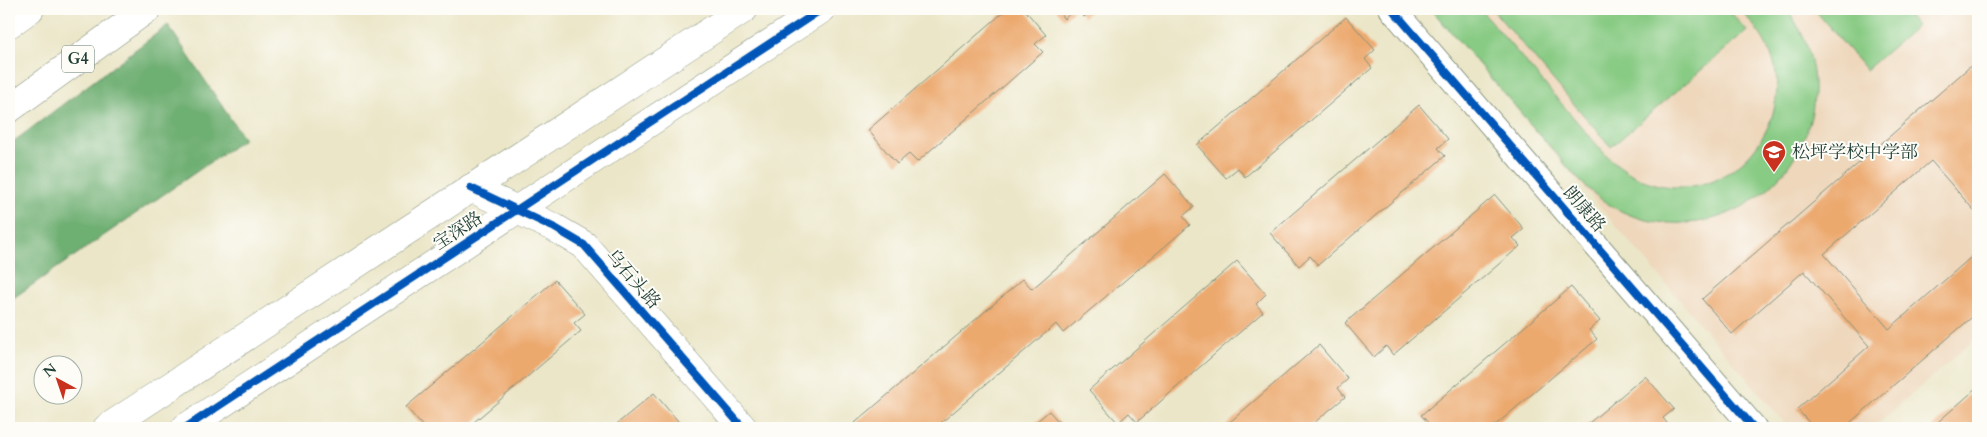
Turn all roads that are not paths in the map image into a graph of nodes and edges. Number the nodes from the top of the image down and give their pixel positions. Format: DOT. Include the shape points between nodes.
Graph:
graph roads {
  1 [pos="30,9"];
  2 [pos="147,9"];
  3 [pos="744,9"];
  4 [pos="822,9"];
  5 [pos="1392,9"];
  6 [pos="9,24"];
  7 [pos="9,109"];
  8 [pos="471,188"];
  9 [pos="516,210"];
  10 [pos="107,428"];
  11 [pos="185,428"];
  12 [pos="743,428"];
  13 [pos="1754,428"];
  1 -- 6 [label="main road"];
  2 -- 7 [label="main road, G4"];
  3 -- 8 [label="main road, 宝深路"];
  4 -- 9 [label="main road, 宝深路"];
  5 -- 13 [label="street, 朗康路"];
  8 -- 9 [label="main road, 乌石头路"];
  8 -- 10 [label="main road, 宝深路"];
  9 -- 11 [label="main road, 宝深路"];
  9 -- 12 [label="main road, 乌石头路" via="584,245"];
}
